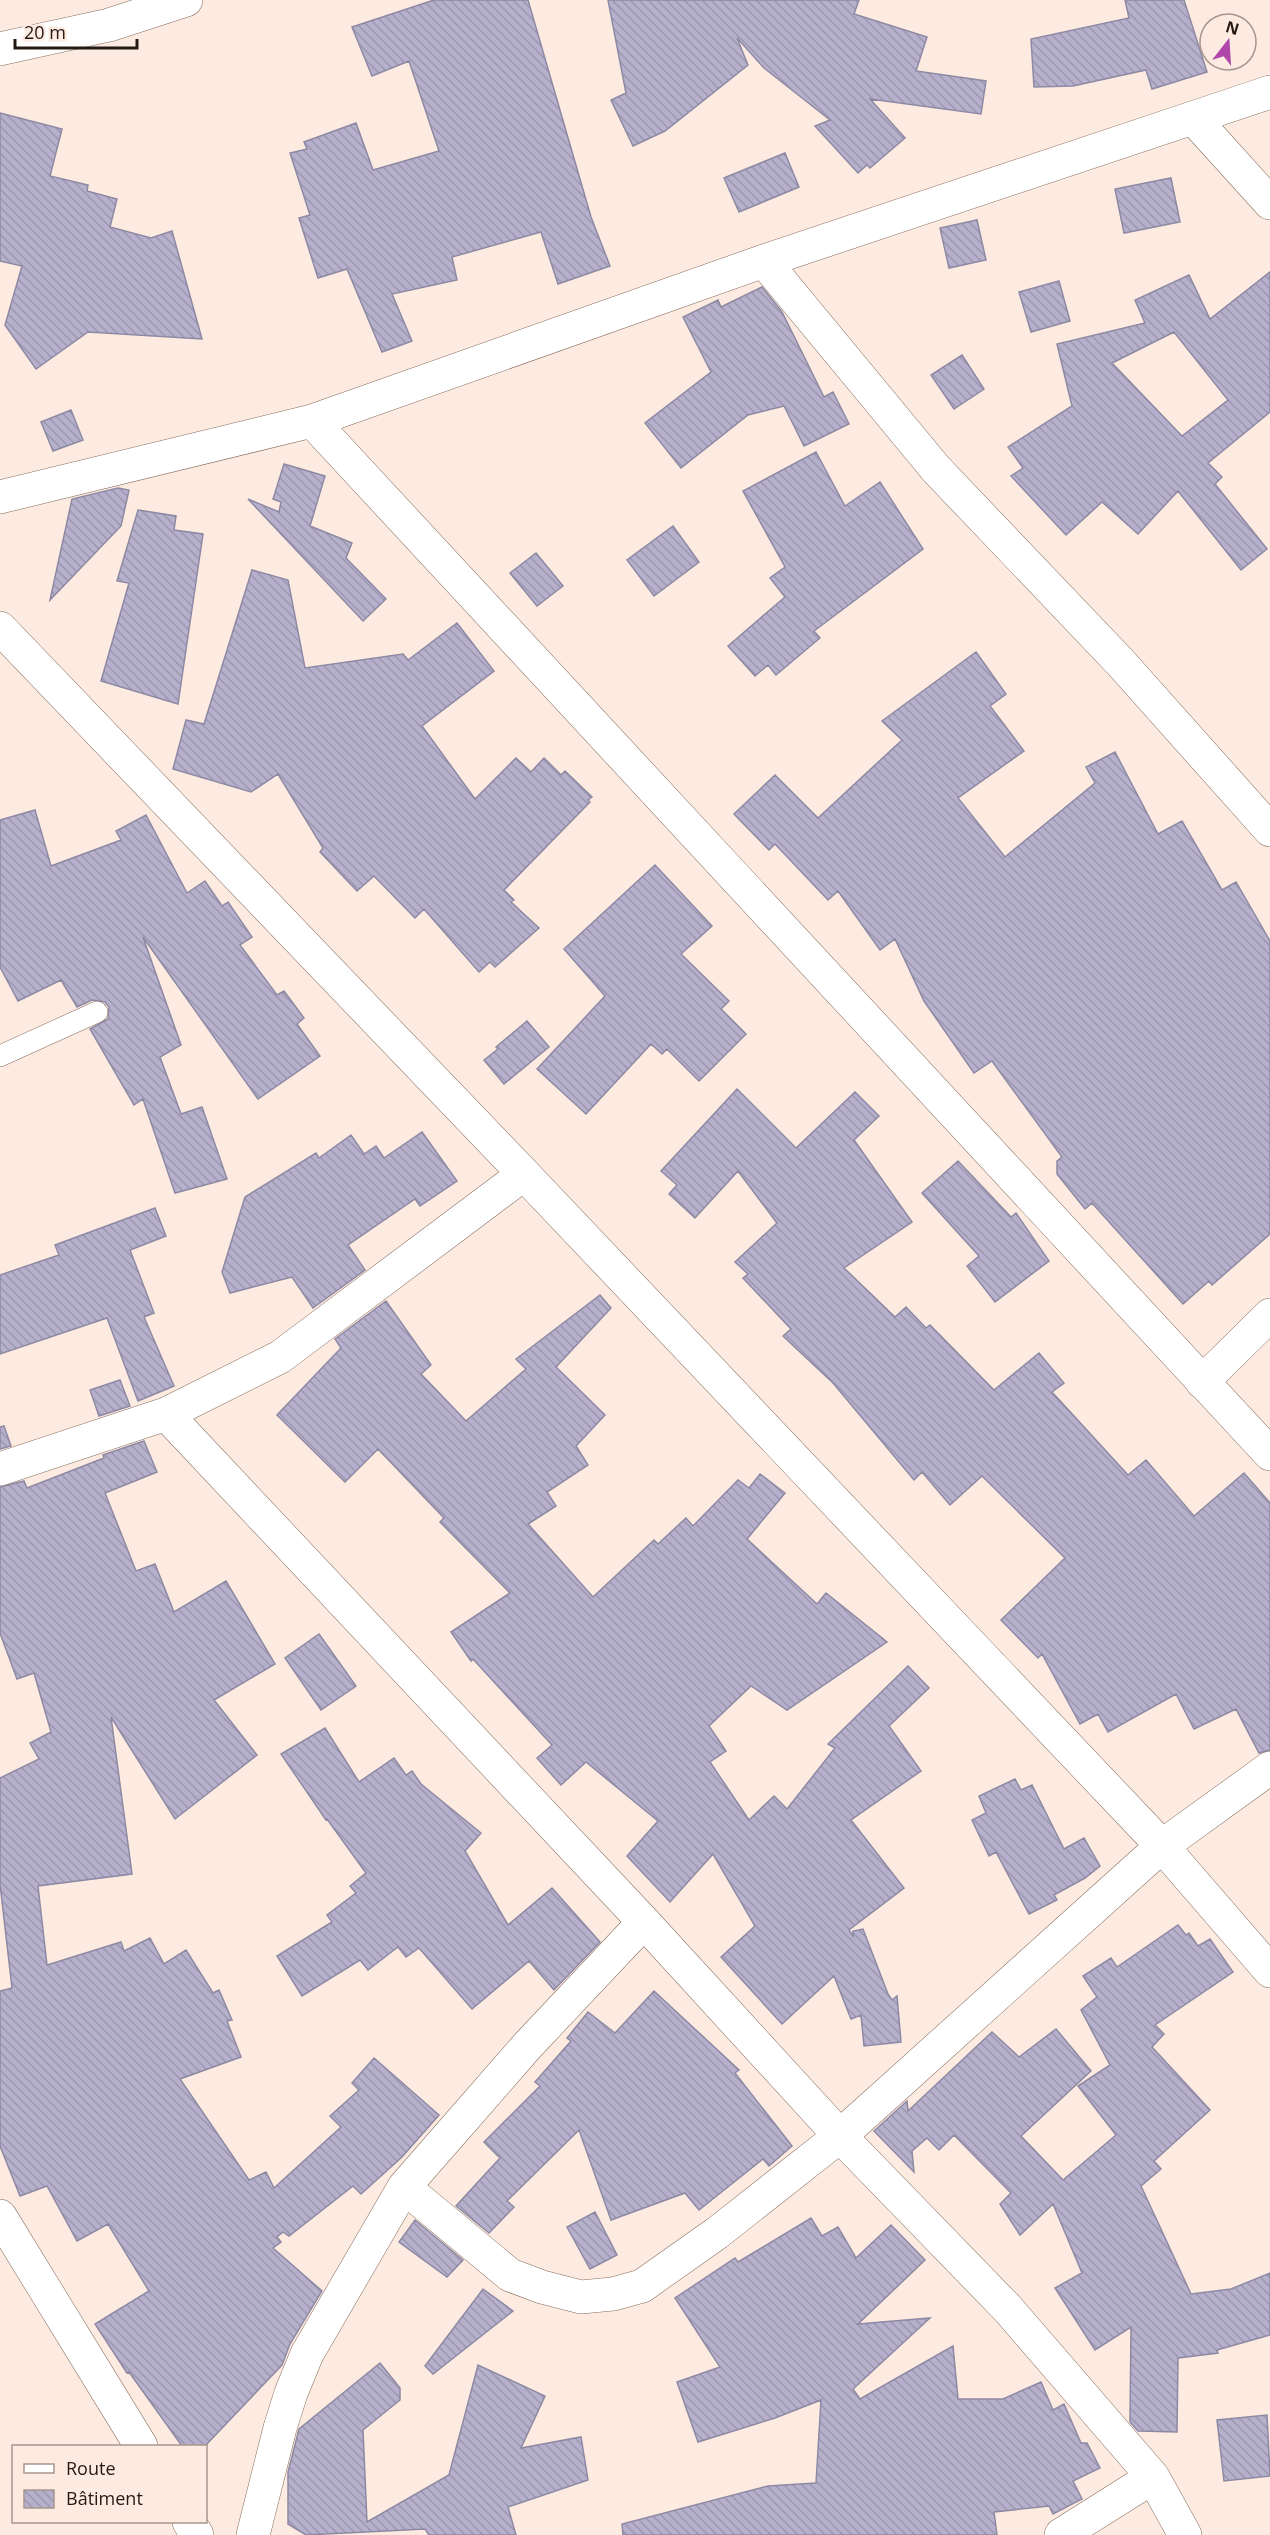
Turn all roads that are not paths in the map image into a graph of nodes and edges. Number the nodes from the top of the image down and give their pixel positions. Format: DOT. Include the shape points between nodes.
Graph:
graph roads {
  1 [pos="186,0"];
  2 [pos="0,49"];
  3 [pos="1270,92"];
  4 [pos="1194,119"];
  5 [pos="1270,203"];
  6 [pos="764,261"];
  7 [pos="312,421"];
  8 [pos="0,497"];
  9 [pos="0,628"];
  10 [pos="1270,830"];
  11 [pos="97,1012"];
  12 [pos="0,1056"];
  13 [pos="524,1174"];
  14 [pos="1270,1315"];
  15 [pos="1202,1383"];
  16 [pos="166,1414"];
  17 [pos="1270,1454"];
  18 [pos="0,1469"];
  19 [pos="1270,1768"];
  20 [pos="1162,1846"];
  21 [pos="644,1922"];
  22 [pos="1270,1971"];
  23 [pos="840,2136"];
  24 [pos="404,2187"];
  25 [pos="0,2216"];
  26 [pos="140,2445"];
  27 [pos="1153,2477"];
  28 [pos="254,2535"];
  29 [pos="1061,2535"];
  30 [pos="1185,2535"];
  1 -- 2 [label="street" via="109,25"];
  3 -- 4 [label="street"];
  4 -- 5 [label="street"];
  4 -- 6 [label="street"];
  6 -- 7 [label="street"];
  6 -- 10 [label="street" via="936,469 1121,663"];
  7 -- 8 [label="street"];
  7 -- 15 [label="street"];
  9 -- 13 [label="street"];
  11 -- 12 [label="lane"];
  13 -- 16 [label="street" via="280,1357"];
  13 -- 20 [label="street"];
  14 -- 15 [label="street"];
  15 -- 17 [label="street"];
  16 -- 18 [label="street"];
  16 -- 21 [label="street"];
  19 -- 20 [label="street"];
  20 -- 22 [label="street"];
  20 -- 23 [label="street"];
  21 -- 23 [label="street"];
  21 -- 24 [label="street" via="528,2045"];
  23 -- 24 [label="street" via="717,2233 642,2286 613,2294 581,2296 542,2288 510,2275"];
  23 -- 27 [label="street" via="1008,2310"];
  24 -- 28 [label="street" via="307,2354 280,2428"];
  25 -- 26 [label="street"];
  27 -- 29 [label="street"];
  27 -- 30 [label="street"];
}
